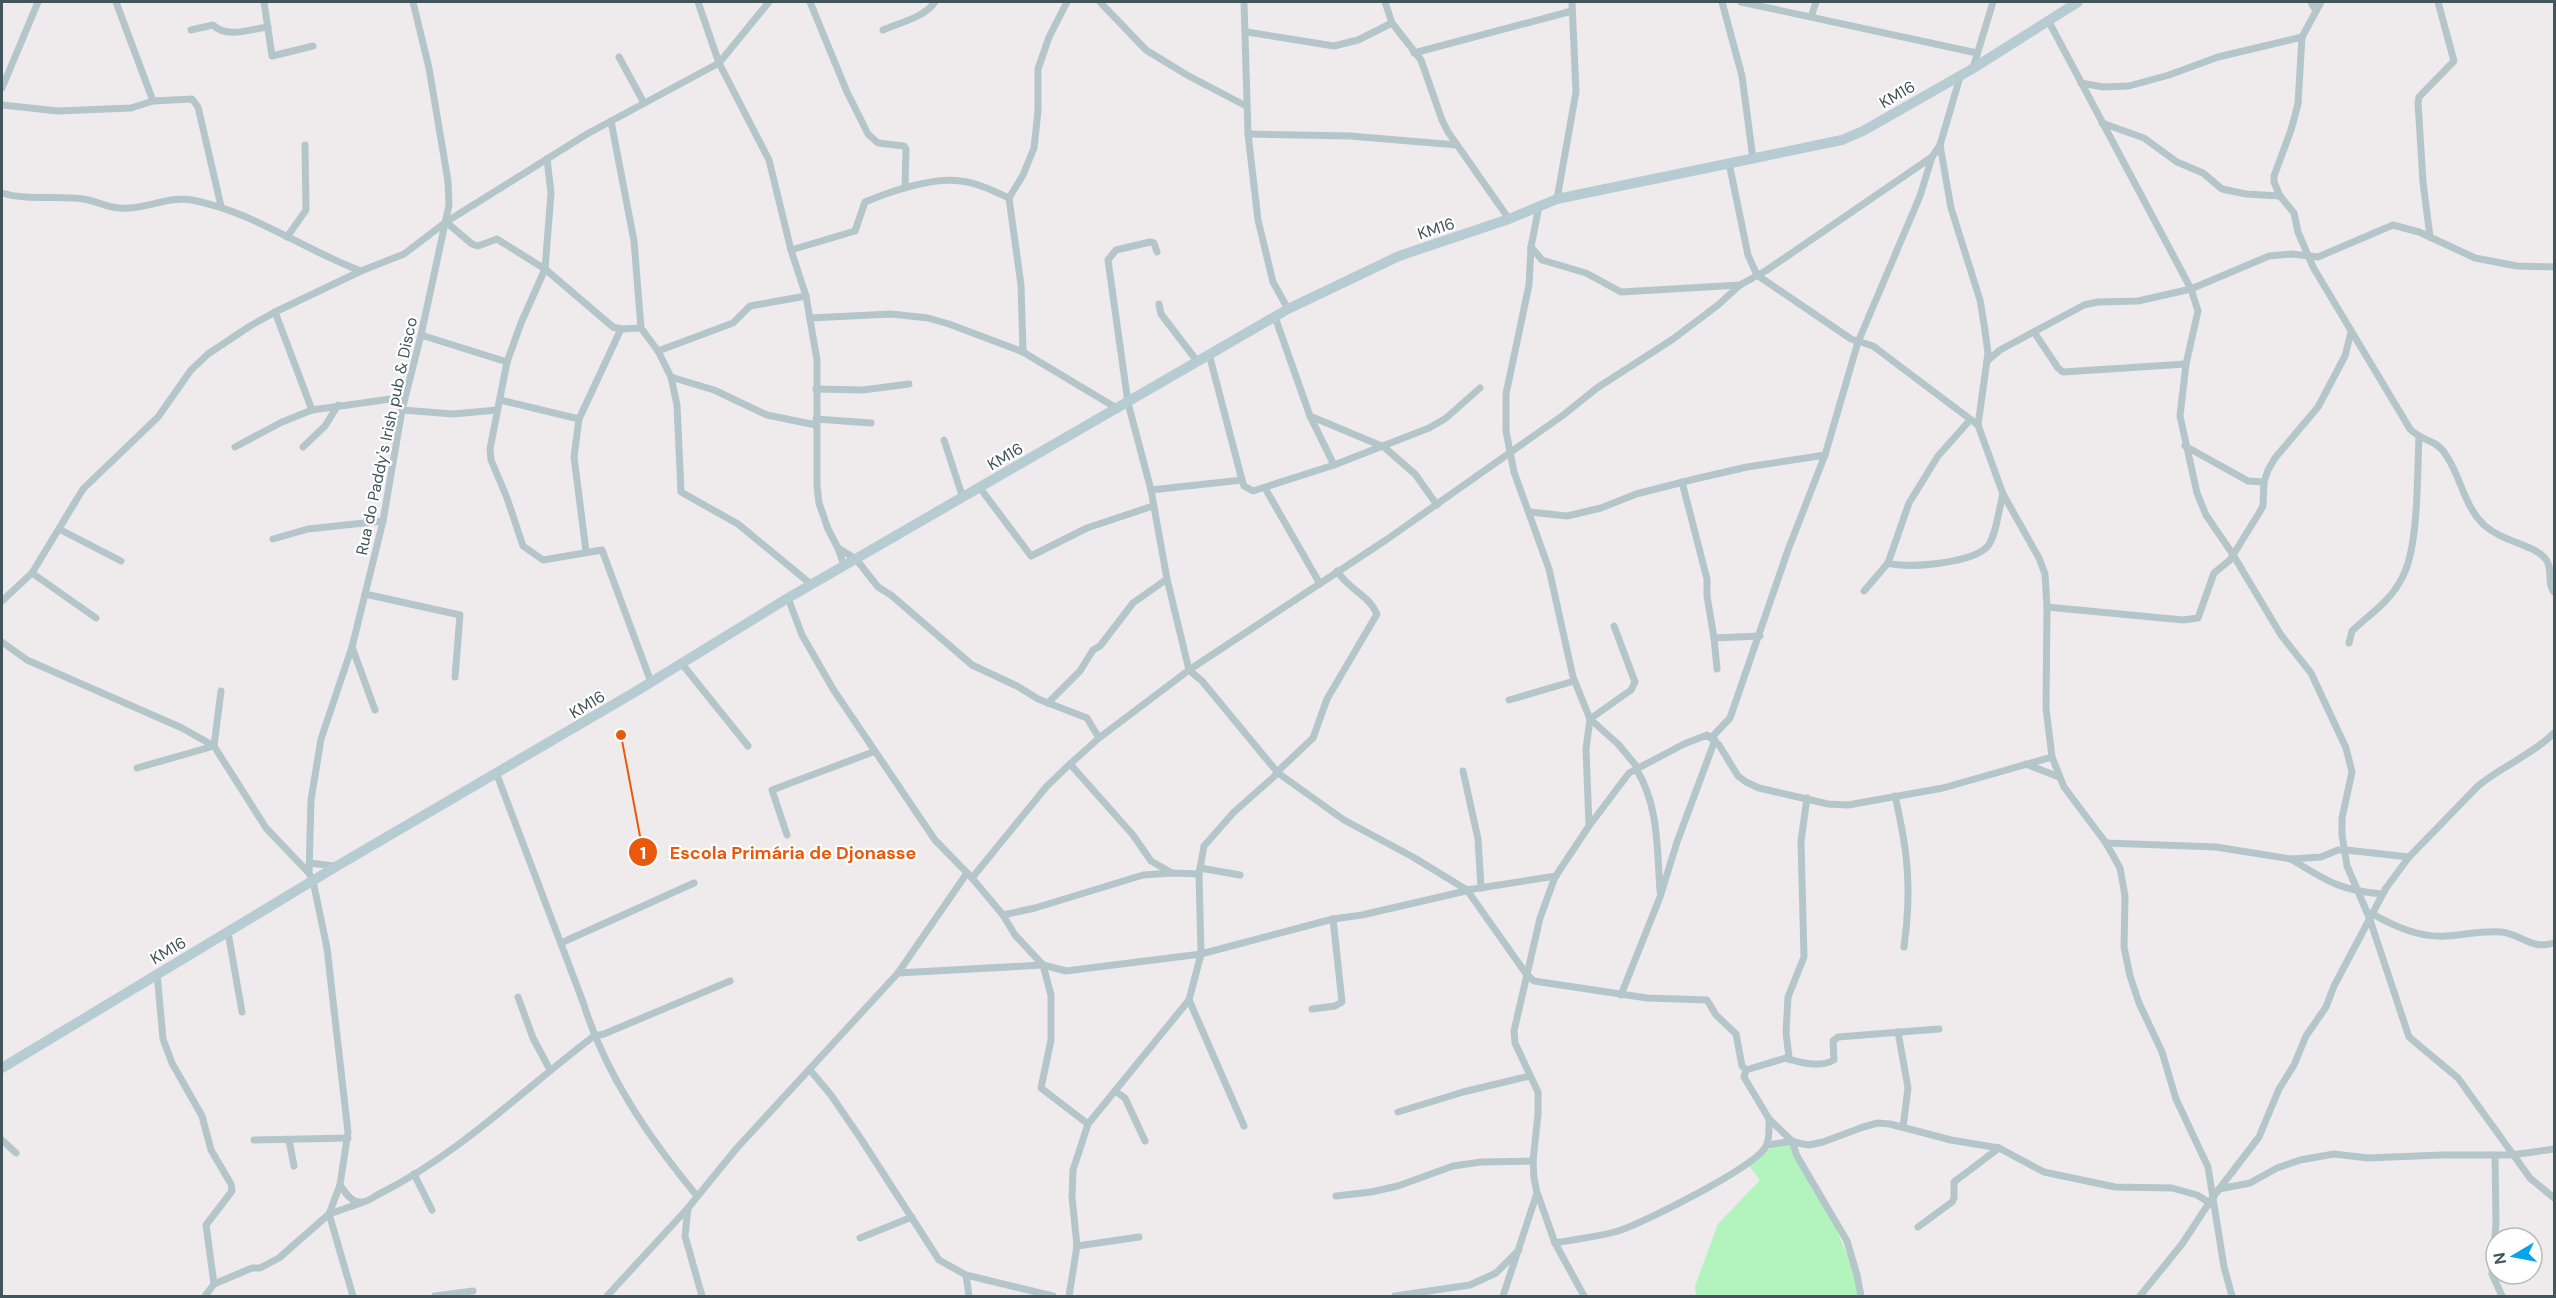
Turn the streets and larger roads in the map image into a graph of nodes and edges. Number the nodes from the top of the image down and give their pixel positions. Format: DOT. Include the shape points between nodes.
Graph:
graph roads {
  1 [pos="38,2"];
  2 [pos="116,2"];
  3 [pos="264,2"];
  4 [pos="413,2"];
  5 [pos="698,2"];
  6 [pos="769,2"];
  7 [pos="810,2"];
  8 [pos="935,2"];
  9 [pos="1067,2"];
  10 [pos="1100,2"];
  11 [pos="1244,2"];
  12 [pos="1385,2"];
  13 [pos="1572,2"];
  14 [pos="1722,2"];
  15 [pos="1741,2"];
  16 [pos="1816,2"];
  17 [pos="1993,2"];
  18 [pos="2078,2"];
  19 [pos="2311,2"];
  20 [pos="2321,2"];
  21 [pos="2438,2"];
  22 [pos="1572,11"];
  23 [pos="2316,11"];
  24 [pos="1811,17"];
  25 [pos="2048,20"];
  26 [pos="1392,22"];
  27 [pos="268,27"];
  28 [pos="191,30"];
  29 [pos="883,30"];
  30 [pos="1247,32"];
  31 [pos="2302,37"];
  32 [pos="313,46"];
  33 [pos="1414,53"];
  34 [pos="1977,54"];
  35 [pos="619,57"];
  36 [pos="719,63"];
  37 [pos="1972,69"];
  38 [pos="4,76"];
  39 [pos="1960,76"];
  40 [pos="2081,83"];
  41 [pos="2,88"];
  42 [pos="153,101"];
  43 [pos="644,102"];
  44 [pos="2,105"];
  45 [pos="1246,106"];
  46 [pos="611,121"];
  47 [pos="2102,123"];
  48 [pos="1248,134"];
  49 [pos="305,145"];
  50 [pos="1456,145"];
  51 [pos="1940,145"];
  52 [pos="1932,157"];
  53 [pos="547,159"];
  54 [pos="1753,159"];
  55 [pos="1729,163"];
  56 [pos="905,188"];
  57 [pos="2,193"];
  58 [pos="2280,196"];
  59 [pos="1009,198"];
  60 [pos="1557,199"];
  61 [pos="221,206"];
  62 [pos="1539,206"];
  63 [pos="1509,219"];
  64 [pos="446,222"];
  65 [pos="287,237"];
  66 [pos="2430,237"];
  67 [pos="1531,247"];
  68 [pos="791,250"];
  69 [pos="1157,252"];
  70 [pos="2309,257"];
  71 [pos="1542,260"];
  72 [pos="2554,267"];
  73 [pos="1529,268"];
  74 [pos="545,269"];
  75 [pos="361,271"];
  76 [pos="1757,275"];
  77 [pos="1740,285"];
  78 [pos="2192,289"];
  79 [pos="806,296"];
  80 [pos="1159,304"];
  81 [pos="1288,309"];
  82 [pos="276,312"];
  83 [pos="1275,317"];
  84 [pos="810,318"];
  85 [pos="641,328"];
  86 [pos="621,329"];
  87 [pos="2351,332"];
  88 [pos="2034,333"];
  89 [pos="421,335"];
  90 [pos="1858,342"];
  91 [pos="1987,344"];
  92 [pos="2000,350"];
  93 [pos="658,351"];
  94 [pos="1023,352"];
  95 [pos="1209,354"];
  96 [pos="1197,361"];
  97 [pos="1987,361"];
  98 [pos="507,362"];
  99 [pos="2186,364"];
  100 [pos="671,377"];
  101 [pos="909,384"];
  102 [pos="1480,388"];
  103 [pos="816,389"];
  104 [pos="405,397"];
  105 [pos="500,400"];
  106 [pos="338,405"];
  107 [pos="1123,406"];
  108 [pos="312,410"];
  109 [pos="402,410"];
  110 [pos="497,410"];
  111 [pos="1310,416"];
  112 [pos="579,419"];
  113 [pos="1970,420"];
  114 [pos="816,422"];
  115 [pos="871,423"];
  116 [pos="1978,425"];
  117 [pos="2419,437"];
  118 [pos="944,440"];
  119 [pos="2185,446"];
  120 [pos="236,447"];
  121 [pos="303,447"];
  122 [pos="1384,447"];
  123 [pos="1510,451"];
  124 [pos="1825,455"];
  125 [pos="1334,465"];
  126 [pos="1242,480"];
  127 [pos="1682,482"];
  128 [pos="2264,482"];
  129 [pos="980,488"];
  130 [pos="1264,488"];
  131 [pos="1150,490"];
  132 [pos="2003,494"];
  133 [pos="963,498"];
  134 [pos="1437,505"];
  135 [pos="1153,506"];
  136 [pos="1530,512"];
  137 [pos="383,521"];
  138 [pos="59,529"];
  139 [pos="273,538"];
  140 [pos="838,548"];
  141 [pos="586,551"];
  142 [pos="2232,553"];
  143 [pos="856,559"];
  144 [pos="121,561"];
  145 [pos="1888,563"];
  146 [pos="844,566"];
  147 [pos="1337,571"];
  148 [pos="32,573"];
  149 [pos="1167,579"];
  150 [pos="1320,584"];
  151 [pos="812,585"];
  152 [pos="1864,591"];
  153 [pos="2554,592"];
  154 [pos="365,594"];
  155 [pos="788,598"];
  156 [pos="2,601"];
  157 [pos="2048,607"];
  158 [pos="96,618"];
  159 [pos="1614,626"];
  160 [pos="1760,636"];
  161 [pos="1714,638"];
  162 [pos="2,642"];
  163 [pos="2349,643"];
  164 [pos="352,647"];
  165 [pos="682,664"];
  166 [pos="1717,669"];
  167 [pos="1189,670"];
  168 [pos="455,677"];
  169 [pos="1574,681"];
  170 [pos="651,682"];
  171 [pos="221,691"];
  172 [pos="1509,700"];
  173 [pos="1048,703"];
  174 [pos="375,710"];
  175 [pos="1590,719"];
  176 [pos="2554,733"];
  177 [pos="1099,738"];
  178 [pos="1713,739"];
  179 [pos="214,746"];
  180 [pos="748,746"];
  181 [pos="873,752"];
  182 [pos="2052,757"];
  183 [pos="1070,764"];
  184 [pos="2026,764"];
  185 [pos="137,768"];
  186 [pos="1637,769"];
  187 [pos="1463,771"];
  188 [pos="1278,772"];
  189 [pos="497,775"];
  190 [pos="2059,777"];
  191 [pos="1895,796"];
  192 [pos="1807,798"];
  193 [pos="1589,826"];
  194 [pos="787,835"];
  195 [pos="2106,843"];
  196 [pos="2346,850"];
  197 [pos="2409,857"];
  198 [pos="2291,859"];
  199 [pos="310,863"];
  200 [pos="337,866"];
  201 [pos="1200,871"];
  202 [pos="1172,873"];
  203 [pos="1240,875"];
  204 [pos="969,876"];
  205 [pos="1555,876"];
  206 [pos="311,877"];
  207 [pos="694,883"];
  208 [pos="1481,888"];
  209 [pos="1467,890"];
  210 [pos="2360,893"];
  211 [pos="2382,894"];
  212 [pos="1660,897"];
  213 [pos="1002,915"];
  214 [pos="2370,915"];
  215 [pos="1333,919"];
  216 [pos="228,932"];
  217 [pos="561,943"];
  218 [pos="2554,943"];
  219 [pos="1904,947"];
  220 [pos="1201,954"];
  221 [pos="1043,964"];
  222 [pos="157,973"];
  223 [pos="898,973"];
  224 [pos="1527,975"];
  225 [pos="730,981"];
  226 [pos="1621,995"];
  227 [pos="519,998"];
  228 [pos="1188,1000"];
  229 [pos="1312,1009"];
  230 [pos="242,1012"];
  231 [pos="1940,1029"];
  232 [pos="1898,1032"];
  233 [pos="594,1036"];
  234 [pos="1788,1059"];
  235 [pos="2,1068"];
  236 [pos="550,1070"];
  237 [pos="810,1070"];
  238 [pos="1746,1070"];
  239 [pos="1530,1076"];
  240 [pos="1115,1091"];
  241 [pos="1398,1112"];
  242 [pos="1769,1119"];
  243 [pos="1088,1124"];
  244 [pos="1244,1126"];
  245 [pos="1903,1127"];
  246 [pos="348,1138"];
  247 [pos="2,1140"];
  248 [pos="254,1140"];
  249 [pos="289,1140"];
  250 [pos="1145,1141"];
  251 [pos="1792,1141"];
  252 [pos="1767,1145"];
  253 [pos="1999,1148"];
  254 [pos="2554,1149"];
  255 [pos="16,1153"];
  256 [pos="2495,1155"];
  257 [pos="2512,1155"];
  258 [pos="1533,1161"];
  259 [pos="294,1166"];
  260 [pos="414,1174"];
  261 [pos="340,1185"];
  262 [pos="2219,1189"];
  263 [pos="1537,1193"];
  264 [pos="697,1196"];
  265 [pos="1336,1196"];
  266 [pos="2554,1198"];
  267 [pos="2211,1200"];
  268 [pos="361,1203"];
  269 [pos="688,1208"];
  270 [pos="432,1210"];
  271 [pos="329,1214"];
  272 [pos="912,1217"];
  273 [pos="1918,1227"];
  274 [pos="860,1238"];
  275 [pos="1139,1238"];
  276 [pos="1554,1243"];
  277 [pos="1077,1246"];
  278 [pos="1521,1248"];
  279 [pos="966,1275"];
  280 [pos="214,1284"];
  281 [pos="473,1291"];
  282 [pos="205,1296"];
  283 [pos="353,1296"];
  284 [pos="435,1296"];
  285 [pos="607,1296"];
  286 [pos="702,1296"];
  287 [pos="969,1296"];
  288 [pos="1053,1296"];
  289 [pos="1069,1296"];
  290 [pos="1395,1296"];
  291 [pos="1503,1296"];
  292 [pos="1584,1296"];
  293 [pos="1861,1296"];
  294 [pos="2140,1296"];
  295 [pos="2232,1296"];
  296 [pos="2502,1296"];
  1 -- 38 [label="street"];
  2 -- 42 [label="street"];
  3 -- 27 [label="street"];
  4 -- 64 [label="street, Rua do Paddy's Irish pub & Disco" via="429,68 448,181"];
  5 -- 36 [label="street"];
  6 -- 36 [label="street"];
  7 -- 56 [label="street" via="868,134 878,142 906,149"];
  8 -- 29 [label="street"];
  9 -- 59 [label="street" via="1038,69 1034,148"];
  10 -- 45 [label="street" via="1146,50"];
  11 -- 30 [label="street"];
  12 -- 26 [label="street"];
  13 -- 22 [label="street"];
  14 -- 54 [label="street" via="1742,76"];
  15 -- 24 [label="street"];
  16 -- 24 [label="street"];
  17 -- 34 [label="street"];
  18 -- 25 [label="street, KM16"];
  19 -- 23 [label="street"];
  20 -- 23 [label="street"];
  21 -- 66 [label="street" via="2454,61 2418,103"];
  22 -- 33 [label="street"];
  22 -- 60 [label="street" via="1576,92"];
  23 -- 31 [label="street"];
  24 -- 34 [label="street"];
  25 -- 37 [label="street, KM16"];
  25 -- 40 [label="street"];
  26 -- 30 [label="street" via="1358,40 1334,46"];
  26 -- 33 [label="street"];
  27 -- 28 [label="street" via="227,33 213,25"];
  27 -- 32 [label="street" via="274,57"];
  30 -- 45 [label="street"];
  31 -- 40 [label="street" via="2218,57 2129,86"];
  31 -- 58 [label="street" via="2298,104 2274,176"];
  33 -- 50 [label="street"];
  34 -- 37 [label="street"];
  35 -- 43 [label="street"];
  36 -- 43 [label="street"];
  36 -- 68 [label="street" via="769,160"];
  37 -- 39 [label="street, KM16"];
  38 -- 41 [label="street"];
  39 -- 51 [label="street"];
  39 -- 54 [label="street, KM16" via="1863,131 1816,147"];
  40 -- 47 [label="street"];
  42 -- 44 [label="street" via="131,108 58,111"];
  42 -- 61 [label="street" via="192,99 198,107"];
  43 -- 46 [label="street"];
  45 -- 48 [label="street"];
  46 -- 53 [label="street"];
  46 -- 85 [label="street" via="634,241"];
  47 -- 58 [label="street" via="2144,138 2222,189"];
  47 -- 78 [label="street"];
  48 -- 50 [label="street" via="1350,136"];
  48 -- 81 [label="street" via="1258,220 1273,282"];
  49 -- 65 [label="street" via="306,210"];
  50 -- 63 [label="street"];
  51 -- 52 [label="street"];
  51 -- 91 [label="street" via="1951,208 1980,300"];
  52 -- 76 [label="street"];
  52 -- 90 [label="street" via="1905,236"];
  53 -- 64 [label="street"];
  53 -- 74 [label="street" via="551,193"];
  54 -- 55 [label="street, KM16"];
  55 -- 60 [label="street, KM16"];
  55 -- 76 [label="street" via="1748,255"];
  56 -- 59 [label="street" via="959,180"];
  56 -- 68 [label="street" via="865,202 855,231"];
  57 -- 61 [label="street" via="83,199 118,208 178,198"];
  58 -- 70 [label="street" via="2294,213"];
  59 -- 94 [label="street" via="1021,285"];
  60 -- 62 [label="street, KM16"];
  61 -- 65 [label="street"];
  62 -- 63 [label="street, KM16"];
  62 -- 67 [label="street"];
  63 -- 81 [label="street, KM16" via="1399,256"];
  64 -- 74 [label="street" via="472,244 483,246 497,239"];
  64 -- 75 [label="street" via="404,254"];
  64 -- 89 [label="street, Rua do Paddy's Irish pub & Disco"];
  65 -- 75 [label="street"];
  66 -- 70 [label="street" via="2393,225 2325,255"];
  66 -- 72 [label="street" via="2475,258 2517,266"];
  67 -- 71 [label="street"];
  67 -- 73 [label="street"];
  68 -- 79 [label="street"];
  69 -- 107 [label="street" via="1150,242 1116,250 1108,260"];
  70 -- 78 [label="street" via="2270,256"];
  70 -- 87 [label="street"];
  71 -- 73 [label="street"];
  71 -- 77 [label="street" via="1586,273 1621,292"];
  73 -- 123 [label="street" via="1529,285 1506,394"];
  74 -- 86 [label="street" via="613,327"];
  74 -- 98 [label="street"];
  75 -- 82 [label="street"];
  76 -- 77 [label="street"];
  76 -- 90 [label="street"];
  77 -- 123 [label="street" via="1673,339"];
  78 -- 88 [label="street" via="2138,302 2090,303"];
  78 -- 99 [label="street" via="2198,311"];
  79 -- 84 [label="street"];
  79 -- 93 [label="street" via="750,306 733,323"];
  80 -- 96 [label="street" via="1161,314"];
  81 -- 83 [label="street, KM16"];
  82 -- 108 [label="street"];
  82 -- 138 [label="street" via="198,363 158,417 83,489"];
  83 -- 95 [label="street, KM16"];
  83 -- 111 [label="street"];
  84 -- 94 [label="street" via="891,314 928,318"];
  84 -- 103 [label="street" via="817,360"];
  85 -- 86 [label="street"];
  85 -- 93 [label="street"];
  86 -- 112 [label="street"];
  87 -- 117 [label="street" via="2410,429"];
  87 -- 128 [label="street" via="2345,356 2318,407 2275,458"];
  88 -- 92 [label="street"];
  88 -- 99 [label="street" via="2063,372"];
  89 -- 98 [label="street"];
  89 -- 104 [label="street, Rua do Paddy's Irish pub & Disco"];
  90 -- 113 [label="street" via="1873,346"];
  90 -- 124 [label="street"];
  91 -- 92 [label="street"];
  91 -- 97 [label="street"];
  92 -- 97 [label="street"];
  93 -- 100 [label="street"];
  94 -- 107 [label="street"];
  95 -- 96 [label="street, KM16"];
  95 -- 126 [label="street"];
  96 -- 107 [label="street, KM16"];
  97 -- 116 [label="street"];
  98 -- 105 [label="street"];
  99 -- 119 [label="street" via="2180,416"];
  100 -- 114 [label="street" via="714,390 767,415"];
  100 -- 151 [label="street" via="677,405 681,492 738,524"];
  101 -- 103 [label="street" via="863,390"];
  102 -- 122 [label="street" via="1446,418"];
  103 -- 114 [label="street"];
  104 -- 106 [label="street"];
  104 -- 109 [label="street, Rua do Paddy's Irish pub & Disco"];
  105 -- 110 [label="street"];
  105 -- 112 [label="street"];
  106 -- 108 [label="street"];
  106 -- 121 [label="street" via="325,426"];
  107 -- 129 [label="street, KM16"];
  107 -- 131 [label="street"];
  108 -- 120 [label="street"];
  109 -- 110 [label="street" via="453,414"];
  109 -- 137 [label="street, Rua do Paddy's Irish pub & Disco"];
  110 -- 141 [label="street" via="491,460 523,546 543,560"];
  111 -- 122 [label="street"];
  111 -- 125 [label="street"];
  112 -- 141 [label="street" via="574,457"];
  113 -- 116 [label="street"];
  113 -- 145 [label="street" via="1938,456 1909,504"];
  114 -- 115 [label="street"];
  114 -- 140 [label="street" via="819,502"];
  116 -- 132 [label="street"];
  117 -- 153 [label="street" via="2442,449 2456,471 2469,507 2481,522 2498,537 2545,558 2550,568 2549,585"];
  117 -- 163 [label="street" via="2413,536 2405,573 2373,615 2352,631"];
  118 -- 133 [label="street"];
  119 -- 128 [label="street" via="2247,481"];
  119 -- 142 [label="street" via="2202,507"];
  122 -- 125 [label="street"];
  122 -- 134 [label="street" via="1415,474"];
  123 -- 134 [label="street"];
  123 -- 136 [label="street"];
  124 -- 127 [label="street"];
  124 -- 160 [label="street"];
  125 -- 130 [label="street"];
  126 -- 130 [label="street" via="1253,491"];
  126 -- 131 [label="street"];
  127 -- 136 [label="street" via="1567,516"];
  127 -- 161 [label="street" via="1707,579"];
  128 -- 142 [label="street" via="2263,506"];
  129 -- 133 [label="street, KM16"];
  129 -- 135 [label="street" via="1031,556 1087,528"];
  130 -- 150 [label="street"];
  131 -- 135 [label="street"];
  132 -- 145 [label="street" via="1991,541 1978,554 1911,567"];
  132 -- 157 [label="street" via="2039,558 2045,574"];
  133 -- 143 [label="street, KM16"];
  134 -- 147 [label="street"];
  135 -- 149 [label="street"];
  136 -- 169 [label="street" via="1549,568"];
  137 -- 139 [label="street" via="308,529"];
  137 -- 154 [label="street, Rua do Paddy's Irish pub & Disco"];
  138 -- 144 [label="street"];
  138 -- 148 [label="street"];
  140 -- 143 [label="street"];
  140 -- 146 [label="street"];
  141 -- 170 [label="street" via="602,550"];
  142 -- 157 [label="street" via="2230,560 2214,573 2196,619"];
  142 -- 196 [label="street" via="2288,645 2311,673 2346,748 2352,772 2342,818"];
  143 -- 146 [label="street, KM16"];
  143 -- 173 [label="street" via="878,587 972,666"];
  145 -- 152 [label="street"];
  146 -- 151 [label="street, KM16"];
  147 -- 150 [label="street"];
  147 -- 188 [label="street" via="1350,588 1368,599 1377,614 1327,699 1313,738"];
  148 -- 156 [label="street"];
  148 -- 158 [label="street"];
  149 -- 167 [label="street"];
  149 -- 173 [label="street" via="1133,603 1080,671"];
  150 -- 167 [label="street"];
  151 -- 155 [label="street, KM16"];
  154 -- 164 [label="street, Rua do Paddy's Irish pub & Disco"];
  154 -- 168 [label="street" via="460,615"];
  155 -- 165 [label="street, KM16"];
  155 -- 181 [label="street" via="802,635"];
  157 -- 182 [label="street" via="2045,688"];
  159 -- 175 [label="street" via="1635,682 1631,690"];
  160 -- 161 [label="street"];
  160 -- 178 [label="street" via="1730,718"];
  161 -- 166 [label="street"];
  162 -- 179 [label="street" via="27,660"];
  164 -- 174 [label="street"];
  164 -- 199 [label="street, Rua do Paddy's Irish pub & Disco" via="321,739 311,800"];
  165 -- 170 [label="street, KM16"];
  165 -- 180 [label="street"];
  167 -- 177 [label="street"];
  167 -- 188 [label="street"];
  169 -- 172 [label="street"];
  169 -- 175 [label="street"];
  170 -- 189 [label="street, KM16"];
  171 -- 179 [label="street"];
  173 -- 177 [label="street" via="1087,718"];
  175 -- 186 [label="street" via="1618,744"];
  175 -- 193 [label="street" via="1586,749"];
  176 -- 197 [label="street" via="2534,751 2488,778"];
  177 -- 183 [label="street"];
  178 -- 186 [label="street" via="1701,736"];
  178 -- 192 [label="street" via="1746,782"];
  178 -- 212 [label="street"];
  179 -- 185 [label="street"];
  179 -- 206 [label="street" via="266,828"];
  181 -- 194 [label="street" via="772,790"];
  181 -- 204 [label="street" via="935,840"];
  182 -- 184 [label="street"];
  182 -- 190 [label="street"];
  183 -- 202 [label="street" via="1151,861"];
  183 -- 204 [label="street"];
  184 -- 190 [label="street"];
  184 -- 191 [label="street" via="1943,788"];
  186 -- 193 [label="street" via="1629,773"];
  186 -- 212 [label="street" via="1650,799"];
  187 -- 208 [label="street" via="1478,839"];
  188 -- 201 [label="street" via="1208,840"];
  188 -- 209 [label="street" via="1344,820"];
  189 -- 200 [label="street, KM16"];
  189 -- 217 [label="street"];
  190 -- 195 [label="street"];
  191 -- 192 [label="street" via="1848,805"];
  191 -- 219 [label="street" via="1909,867"];
  192 -- 234 [label="street" via="1801,842 1804,957 1788,998"];
  193 -- 205 [label="street"];
  195 -- 198 [label="street" via="2216,847"];
  195 -- 267 [label="street" via="2123,881 2124,947 2130,976 2162,1052 2176,1099 2208,1167"];
  196 -- 197 [label="street"];
  196 -- 198 [label="street"];
  196 -- 210 [label="street" via="2347,866"];
  197 -- 211 [label="street"];
  198 -- 210 [label="street" via="2332,885"];
  199 -- 200 [label="street"];
  199 -- 206 [label="street, Rua do Paddy's Irish pub & Disco"];
  200 -- 206 [label="street, KM16"];
  201 -- 202 [label="street"];
  201 -- 203 [label="street"];
  201 -- 220 [label="street"];
  202 -- 213 [label="street" via="1143,875"];
  204 -- 213 [label="street"];
  204 -- 223 [label="street"];
  205 -- 208 [label="street"];
  205 -- 209 [label="street"];
  205 -- 224 [label="street" via="1540,918"];
  206 -- 216 [label="street, KM16"];
  206 -- 246 [label="street" via="327,948"];
  207 -- 217 [label="street"];
  208 -- 209 [label="street"];
  209 -- 215 [label="street"];
  209 -- 224 [label="street"];
  210 -- 211 [label="street"];
  210 -- 214 [label="street"];
  211 -- 214 [label="street"];
  212 -- 226 [label="street"];
  213 -- 221 [label="street"];
  214 -- 218 [label="street" via="2433,936 2499,932 2541,946"];
  214 -- 257 [label="street" via="2409,1037 2458,1078"];
  214 -- 262 [label="street" via="2326,1007 2279,1089 2259,1137"];
  215 -- 220 [label="street"];
  215 -- 229 [label="street" via="1342,1002"];
  216 -- 222 [label="street, KM16"];
  216 -- 230 [label="street"];
  217 -- 233 [label="street"];
  220 -- 221 [label="street" via="1066,971"];
  220 -- 228 [label="street"];
  221 -- 223 [label="street"];
  221 -- 243 [label="street" via="1051,995 1051,1040 1041,1088"];
  222 -- 235 [label="street, KM16"];
  222 -- 280 [label="street" via="165,1045 195,1100 207,1141 232,1191 206,1225"];
  223 -- 237 [label="street"];
  224 -- 226 [label="street" via="1543,984"];
  224 -- 239 [label="street" via="1514,1037"];
  225 -- 233 [label="street"];
  226 -- 238 [label="street" via="1707,1000 1736,1034"];
  227 -- 236 [label="street"];
  228 -- 240 [label="street"];
  228 -- 244 [label="street"];
  231 -- 232 [label="street"];
  232 -- 234 [label="street" via="1835,1038 1834,1060 1829,1062 1807,1064"];
  232 -- 245 [label="street" via="1908,1088"];
  233 -- 236 [label="street"];
  233 -- 264 [label="street" via="628,1103"];
  234 -- 238 [label="street"];
  236 -- 260 [label="street" via="462,1143"];
  237 -- 264 [label="street"];
  237 -- 272 [label="street" via="831,1095"];
  238 -- 242 [label="street" via="1744,1077"];
  239 -- 241 [label="street"];
  239 -- 258 [label="street" via="1538,1100"];
  240 -- 243 [label="street"];
  240 -- 250 [label="street" via="1125,1098"];
  242 -- 251 [label="street"];
  242 -- 252 [label="street"];
  243 -- 277 [label="street" via="1073,1170"];
  245 -- 251 [label="street" via="1878,1123 1816,1144"];
  245 -- 253 [label="street"];
  246 -- 249 [label="street"];
  246 -- 261 [label="street"];
  247 -- 255 [label="street"];
  248 -- 249 [label="street"];
  249 -- 259 [label="street"];
  251 -- 252 [label="street"];
  251 -- 293 [label="street" via="1846,1241"];
  252 -- 276 [label="street" via="1759,1155 1715,1184 1632,1226"];
  253 -- 267 [label="street" via="2044,1172 2115,1187 2172,1188"];
  253 -- 273 [label="street" via="1954,1182 1952,1202"];
  254 -- 257 [label="street"];
  256 -- 257 [label="street"];
  256 -- 262 [label="street" via="2368,1158 2334,1154 2277,1167 2250,1183"];
  256 -- 296 [label="street" via="2492,1274"];
  257 -- 266 [label="street" via="2530,1178"];
  258 -- 263 [label="street"];
  258 -- 265 [label="street" via="1453,1166 1398,1186"];
  260 -- 268 [label="street"];
  260 -- 270 [label="street"];
  261 -- 268 [label="street" via="354,1201"];
  261 -- 271 [label="street"];
  262 -- 267 [label="street"];
  263 -- 276 [label="street"];
  263 -- 278 [label="street"];
  264 -- 269 [label="street"];
  267 -- 294 [label="street"];
  267 -- 295 [label="street"];
  268 -- 271 [label="street"];
  269 -- 285 [label="street"];
  269 -- 286 [label="street" via="684,1236"];
  271 -- 280 [label="street" via="270,1263"];
  271 -- 283 [label="street"];
  272 -- 274 [label="street"];
  272 -- 279 [label="street" via="939,1260"];
  275 -- 277 [label="street"];
  276 -- 292 [label="street"];
  277 -- 289 [label="street"];
  278 -- 290 [label="street" via="1496,1273 1478,1282"];
  278 -- 291 [label="street"];
  279 -- 287 [label="street"];
  279 -- 288 [label="street"];
  280 -- 282 [label="street"];
  281 -- 284 [label="street"];
}
